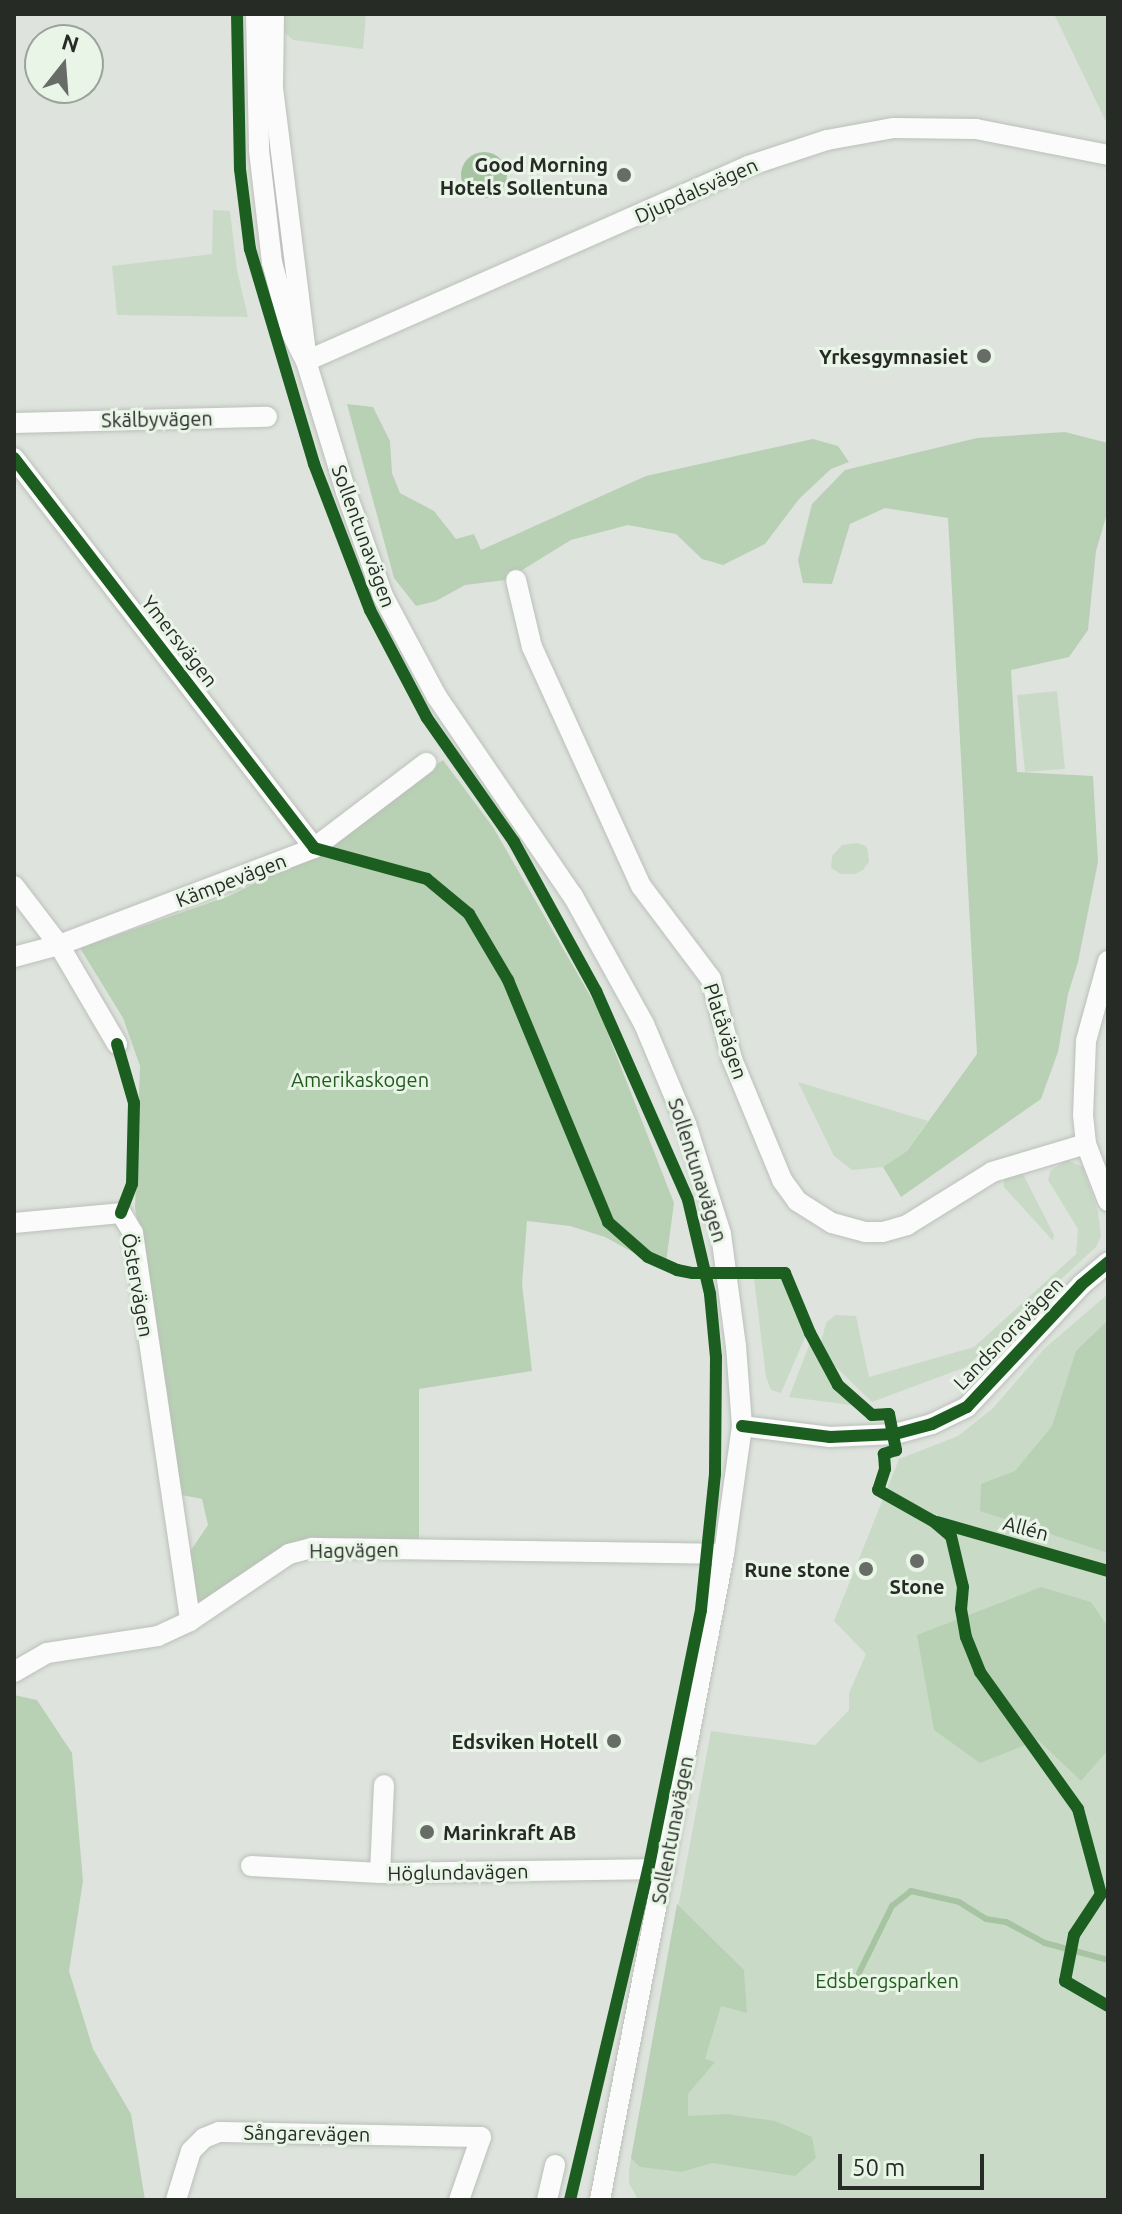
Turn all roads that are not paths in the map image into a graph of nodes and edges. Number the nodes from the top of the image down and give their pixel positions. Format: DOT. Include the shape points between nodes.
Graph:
graph roads {
  1 [pos="256,14"];
  2 [pos="274,14"];
  3 [pos="1108,155"];
  4 [pos="306,361"];
  5 [pos="267,417"];
  6 [pos="14,423"];
  7 [pos="14,458"];
  8 [pos="516,580"];
  9 [pos="426,763"];
  10 [pos="314,848"];
  11 [pos="14,886"];
  12 [pos="59,945"];
  13 [pos="14,957"];
  14 [pos="1108,961"];
  15 [pos="117,1044"];
  16 [pos="1086,1144"];
  17 [pos="1108,1201"];
  18 [pos="14,1223"];
  19 [pos="1108,1262"];
  20 [pos="742,1426"];
  21 [pos="724,1554"];
  22 [pos="190,1621"];
  23 [pos="14,1672"];
  24 [pos="384,1785"];
  25 [pos="251,1866"];
  26 [pos="665,1869"];
  27 [pos="380,1873"];
  28 [pos="555,2165"];
  29 [pos="176,2200"];
  30 [pos="459,2200"];
  31 [pos="547,2200"];
  32 [pos="600,2200"];
  1 -- 4 [label="street, Sollentunavägen" via="264,207 290,330"];
  2 -- 4 [label="street, Sollentunavägen" via="273,88"];
  3 -- 4 [label="street, Djupdalsvägen" via="976,129 894,128 827,140 748,166"];
  4 -- 20 [label="street, Sollentunavägen" via="383,596 437,697 573,896 644,1024 686,1124 721,1234"];
  5 -- 6 [label="street, Skälbyvägen"];
  7 -- 10 [label="street, Ymersvägen"];
  8 -- 16 [label="street, Platåvägen" via="532,647 641,886 711,979 732,1059 782,1180 797,1201 832,1223 883,1232 907,1225 992,1172"];
  9 -- 10 [label="street, Kämpevägen"];
  10 -- 12 [label="street, Kämpevägen"];
  11 -- 12 [label="street"];
  12 -- 13 [label="street, Kämpevägen"];
  12 -- 15 [label="street"];
  14 -- 16 [label="street" via="1086,1041"];
  16 -- 17 [label="street"];
  18 -- 22 [label="street, Östervägen" via="121,1213 133,1233"];
  19 -- 20 [label="street, Landsnoravägen" via="967,1407 932,1424 895,1434 830,1437"];
  20 -- 21 [label="street, Sollentunavägen"];
  21 -- 22 [label="street, Hagvägen" via="312,1548 289,1554"];
  21 -- 26 [label="street, Sollentunavägen"];
  22 -- 23 [label="street, Hagvägen" via="158,1636 47,1653"];
  24 -- 27 [label="street"];
  25 -- 27 [label="street, Höglundavägen"];
  26 -- 27 [label="street, Höglundavägen"];
  26 -- 32 [label="street, Sollentunavägen"];
  28 -- 31 [label="street"];
  29 -- 30 [label="street, Sångarevägen" via="191,2151 219,2132 481,2137"];
}
